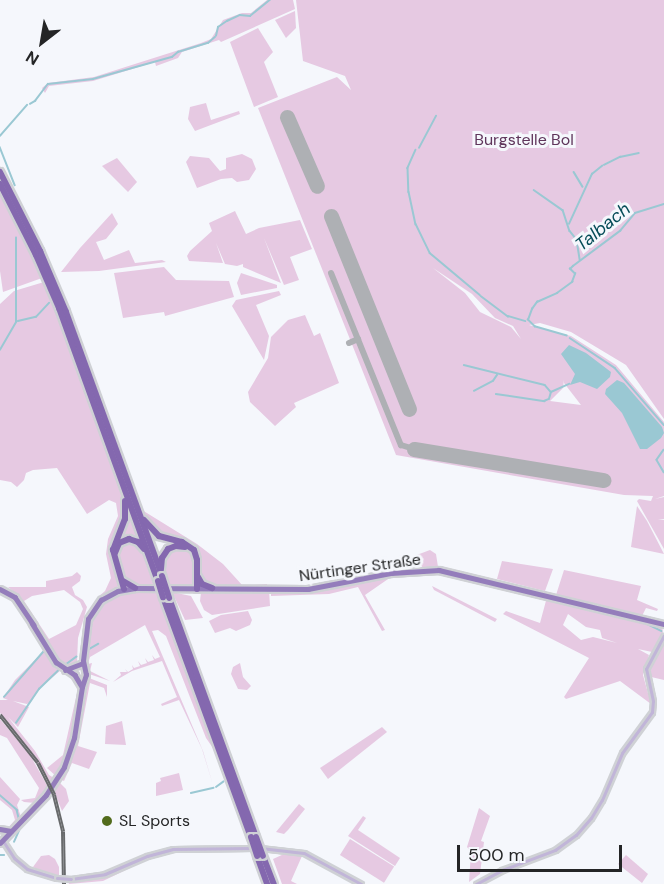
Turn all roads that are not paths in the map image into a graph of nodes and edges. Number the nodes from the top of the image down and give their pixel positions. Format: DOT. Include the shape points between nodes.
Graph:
graph roads {
  1 [pos="0,172"];
  2 [pos="0,184"];
  3 [pos="46,272"];
  4 [pos="52,284"];
  5 [pos="125,492"];
  6 [pos="139,513"];
  7 [pos="148,556"];
  8 [pos="115,560"];
  9 [pos="197,560"];
  10 [pos="197,577"];
  11 [pos="160,579"];
  12 [pos="123,580"];
  13 [pos="0,588"];
  14 [pos="135,588"];
  15 [pos="212,588"];
  16 [pos="124,589"];
  17 [pos="196,589"];
  18 [pos="664,624"];
  19 [pos="664,635"];
  20 [pos="83,660"];
  21 [pos="65,670"];
  22 [pos="79,671"];
  23 [pos="81,680"];
  24 [pos="0,829"];
  25 [pos="11,831"];
  26 [pos="0,834"];
  27 [pos="1,842"];
  28 [pos="260,856"];
  29 [pos="267,884"];
  30 [pos="274,884"];
  31 [pos="361,884"];
  32 [pos="476,884"];
  1 -- 3 [label="highway"];
  2 -- 3 [label="highway"];
  3 -- 4 [label="highway"];
  4 -- 5 [label="highway"];
  4 -- 6 [label="highway"];
  5 -- 7 [label="highway"];
  5 -- 8 [label="highway" via="126,513 114,544"];
  6 -- 9 [label="highway" via="159,536 191,547"];
  6 -- 11 [label="highway"];
  7 -- 8 [label="highway" via="138,542 129,539 118,545"];
  7 -- 11 [label="highway"];
  8 -- 12 [label="highway"];
  9 -- 10 [label="highway"];
  9 -- 11 [label="highway" via="186,547 172,547 162,558"];
  10 -- 15 [label="highway"];
  10 -- 17 [label="highway"];
  11 -- 28 [label="highway, bridge"];
  12 -- 14 [label="highway"];
  12 -- 16 [label="highway"];
  13 -- 21 [label="main road" via="15,597"];
  14 -- 16 [label="main road, Nürtinger Straße"];
  14 -- 17 [label="main road, Nürtinger Straße"];
  15 -- 17 [label="main road, Nürtinger Straße"];
  15 -- 18 [label="main road, Nürtinger Straße" via="317,589 391,573 439,570"];
  16 -- 20 [label="main road, Nürtinger Straße" via="113,592 87,619"];
  19 -- 32 [label="street" via="646,669 652,712 621,753 595,813 563,845"];
  20 -- 21 [label="main road"];
  20 -- 22 [label="main road"];
  21 -- 22 [label="main road"];
  22 -- 23 [label="main road"];
  22 -- 23 [label="main road" via="86,675"];
  23 -- 25 [label="main road" via="74,738 64,767 46,795"];
  24 -- 25 [label="main road"];
  25 -- 27 [label="main road"];
  26 -- 27 [label="main road"];
  27 -- 31 [label="street, bridge" via="27,869 57,878 105,874 173,849 277,848 309,855"];
  28 -- 29 [label="highway"];
  28 -- 30 [label="highway"];
}
